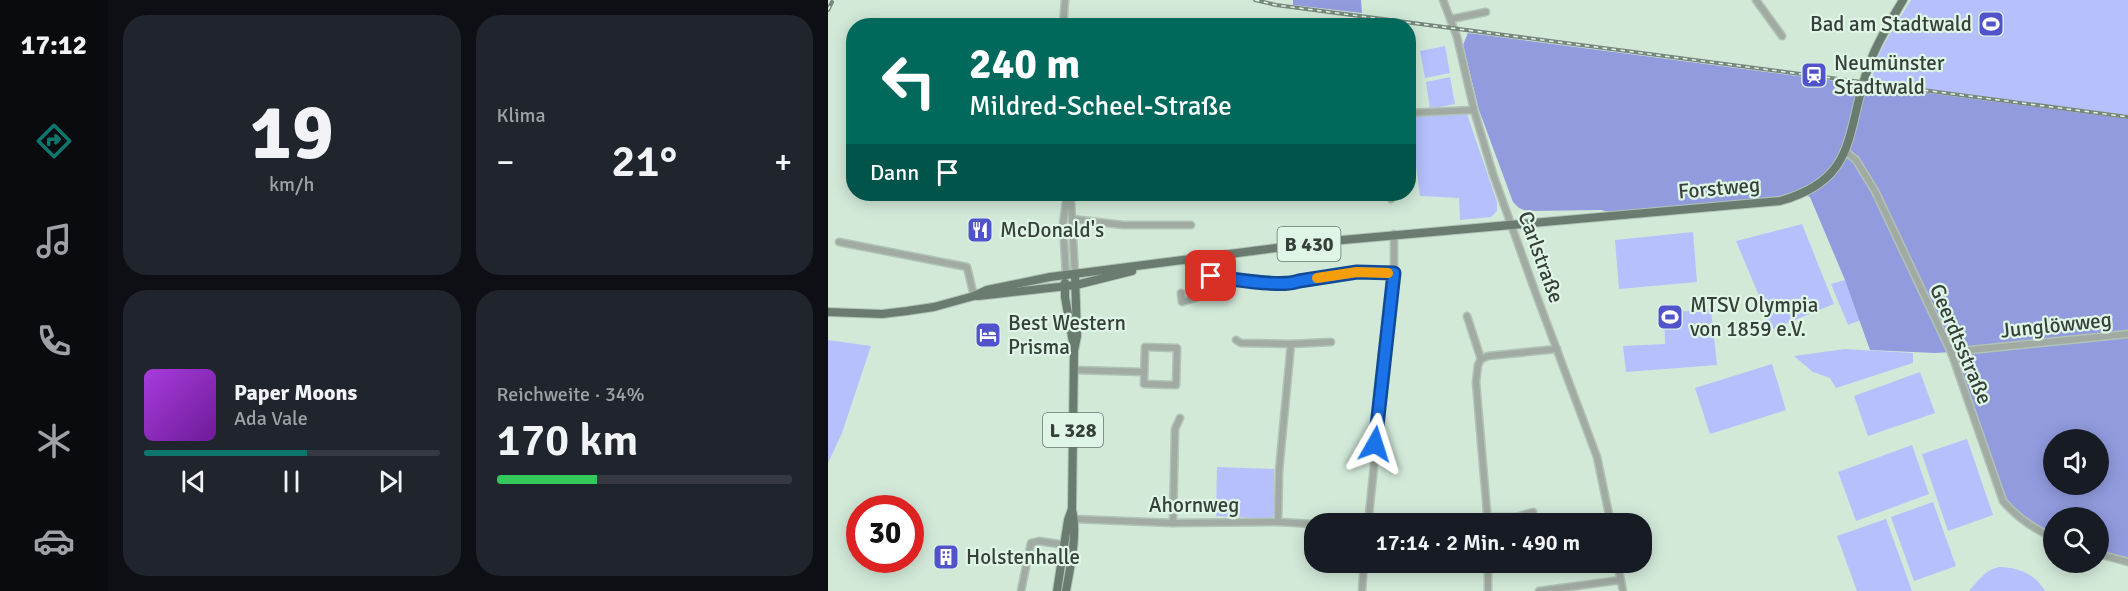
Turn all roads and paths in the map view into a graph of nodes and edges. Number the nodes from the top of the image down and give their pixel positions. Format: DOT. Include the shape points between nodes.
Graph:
graph roads {
  1 [pos="1065,0"];
  2 [pos="1443,0"];
  3 [pos="1756,0"];
  4 [pos="1903,0"];
  5 [pos="1486,12"];
  6 [pos="1064,18"];
  7 [pos="1451,19"];
  8 [pos="1782,36"];
  9 [pos="1474,110"];
  10 [pos="1416,113"];
  11 [pos="1846,152"];
  12 [pos="1066,201"];
  13 [pos="1070,201"];
  14 [pos="1072,219"];
  15 [pos="1511,224"];
  16 [pos="1191,225"];
  17 [pos="1394,234"];
  18 [pos="839,242"];
  19 [pos="1214,255"];
  20 [pos="1150,265"];
  21 [pos="1394,273"];
  22 [pos="1075,275"];
  23 [pos="1066,276"];
  24 [pos="1211,276"];
  25 [pos="1076,285"];
  26 [pos="1065,286"];
  27 [pos="1181,293"];
  28 [pos="974,296"];
  29 [pos="828,312"];
  30 [pos="1467,316"];
  31 [pos="2128,333"];
  32 [pos="1236,340"];
  33 [pos="1331,342"];
  34 [pos="1291,344"];
  35 [pos="1557,349"];
  36 [pos="1074,351"];
  37 [pos="1951,351"];
  38 [pos="1481,359"];
  39 [pos="1074,370"];
  40 [pos="1144,372"];
  41 [pos="1180,418"];
  42 [pos="1072,509"];
  43 [pos="1533,512"];
  44 [pos="1369,513"];
  45 [pos="1487,513"];
  46 [pos="1530,513"];
  47 [pos="1609,513"];
  48 [pos="1074,519"];
  49 [pos="1278,522"];
  50 [pos="1173,523"];
  51 [pos="1304,523"];
  52 [pos="2043,532"];
  53 [pos="1073,537"];
  54 [pos="1065,545"];
  55 [pos="1071,557"];
  56 [pos="2109,557"];
  57 [pos="2128,562"];
  58 [pos="1363,573"];
  59 [pos="1488,573"];
  60 [pos="1619,573"];
  61 [pos="1621,580"];
  62 [pos="1021,591"];
  63 [pos="1057,591"];
  64 [pos="1066,591"];
  65 [pos="1362,591"];
  66 [pos="1488,591"];
  67 [pos="1539,591"];
  68 [pos="1623,591"];
  1 -- 6 [label="street"];
  2 -- 7 [label="street, Carlstraße"];
  3 -- 8 [label="street"];
  4 -- 11 [label="main road, Forstweg / B 430" via="1865,74"];
  5 -- 7 [label="street"];
  7 -- 9 [label="street, Carlstraße"];
  9 -- 10 [label="street"];
  9 -- 15 [label="street, Carlstraße"];
  11 -- 15 [label="main road, Forstweg / B 430" via="1815,187 1780,201"];
  11 -- 37 [label="street, Geerdtsstraße" via="1857,160 1875,191"];
  12 -- 23 [label="street" via="1063,224"];
  13 -- 14 [label="street"];
  14 -- 16 [label="street" via="1123,225"];
  14 -- 22 [label="street"];
  15 -- 17 [label="main road, B 430"];
  15 -- 35 [label="street, Carlstraße"];
  17 -- 19 [label="main road, B 430"];
  17 -- 21 [label="street"];
  18 -- 28 [label="street" via="967,267"];
  19 -- 20 [label="main road, B 430"];
  19 -- 24 [label="street"];
  20 -- 22 [label="main road, B 430"];
  20 -- 25 [label="main road, B 430"];
  21 -- 24 [label="street" via="1357,272 1291,284"];
  21 -- 44 [label="street"];
  22 -- 23 [label="main road, B 430"];
  22 -- 25 [label="main road, L 328"];
  23 -- 26 [label="main road, L 328"];
  23 -- 28 [label="main road, B 430" via="997,287"];
  24 -- 27 [label="street" via="1205,295 1182,302"];
  25 -- 26 [label="main road, B 430"];
  25 -- 36 [label="main road, L 328"];
  26 -- 28 [label="main road, B 430"];
  26 -- 36 [label="main road, L 328"];
  28 -- 29 [label="main road, B 430" via="934,307 882,314"];
  30 -- 38 [label="street"];
  31 -- 37 [label="street, Junglöwweg"];
  32 -- 34 [label="street"];
  33 -- 34 [label="street"];
  34 -- 49 [label="street"];
  35 -- 38 [label="street"];
  35 -- 47 [label="street, Carlstraße" via="1597,457"];
  36 -- 39 [label="main road, L 328"];
  37 -- 52 [label="street, Geerdtsstraße" via="2003,501 2013,513"];
  38 -- 45 [label="street" via="1476,382"];
  39 -- 40 [label="street"];
  39 -- 42 [label="main road, L 328"];
  40 -- 40 [label="street" via="1145,347 1177,348 1176,385 1144,384"];
  41 -- 50 [label="street" via="1175,429"];
  42 -- 48 [label="main road, L 328"];
  42 -- 54 [label="main road, L 328"];
  43 -- 46 [label="street"];
  48 -- 50 [label="street, Ahornweg"];
  48 -- 53 [label="main road, L 328"];
  49 -- 50 [label="street, Ahornweg"];
  49 -- 51 [label="street, Ahornweg"];
  53 -- 54 [label="street"];
  53 -- 55 [label="main road, L 328"];
  54 -- 55 [label="street"];
  54 -- 62 [label="street" via="1031,543"];
  54 -- 63 [label="main road, L 328"];
  55 -- 64 [label="main road, L 328"];
  56 -- 57 [label="street"];
  58 -- 65 [label="street"];
  59 -- 66 [label="street"];
  60 -- 61 [label="street"];
  61 -- 67 [label="street"];
  61 -- 68 [label="street"];
}
